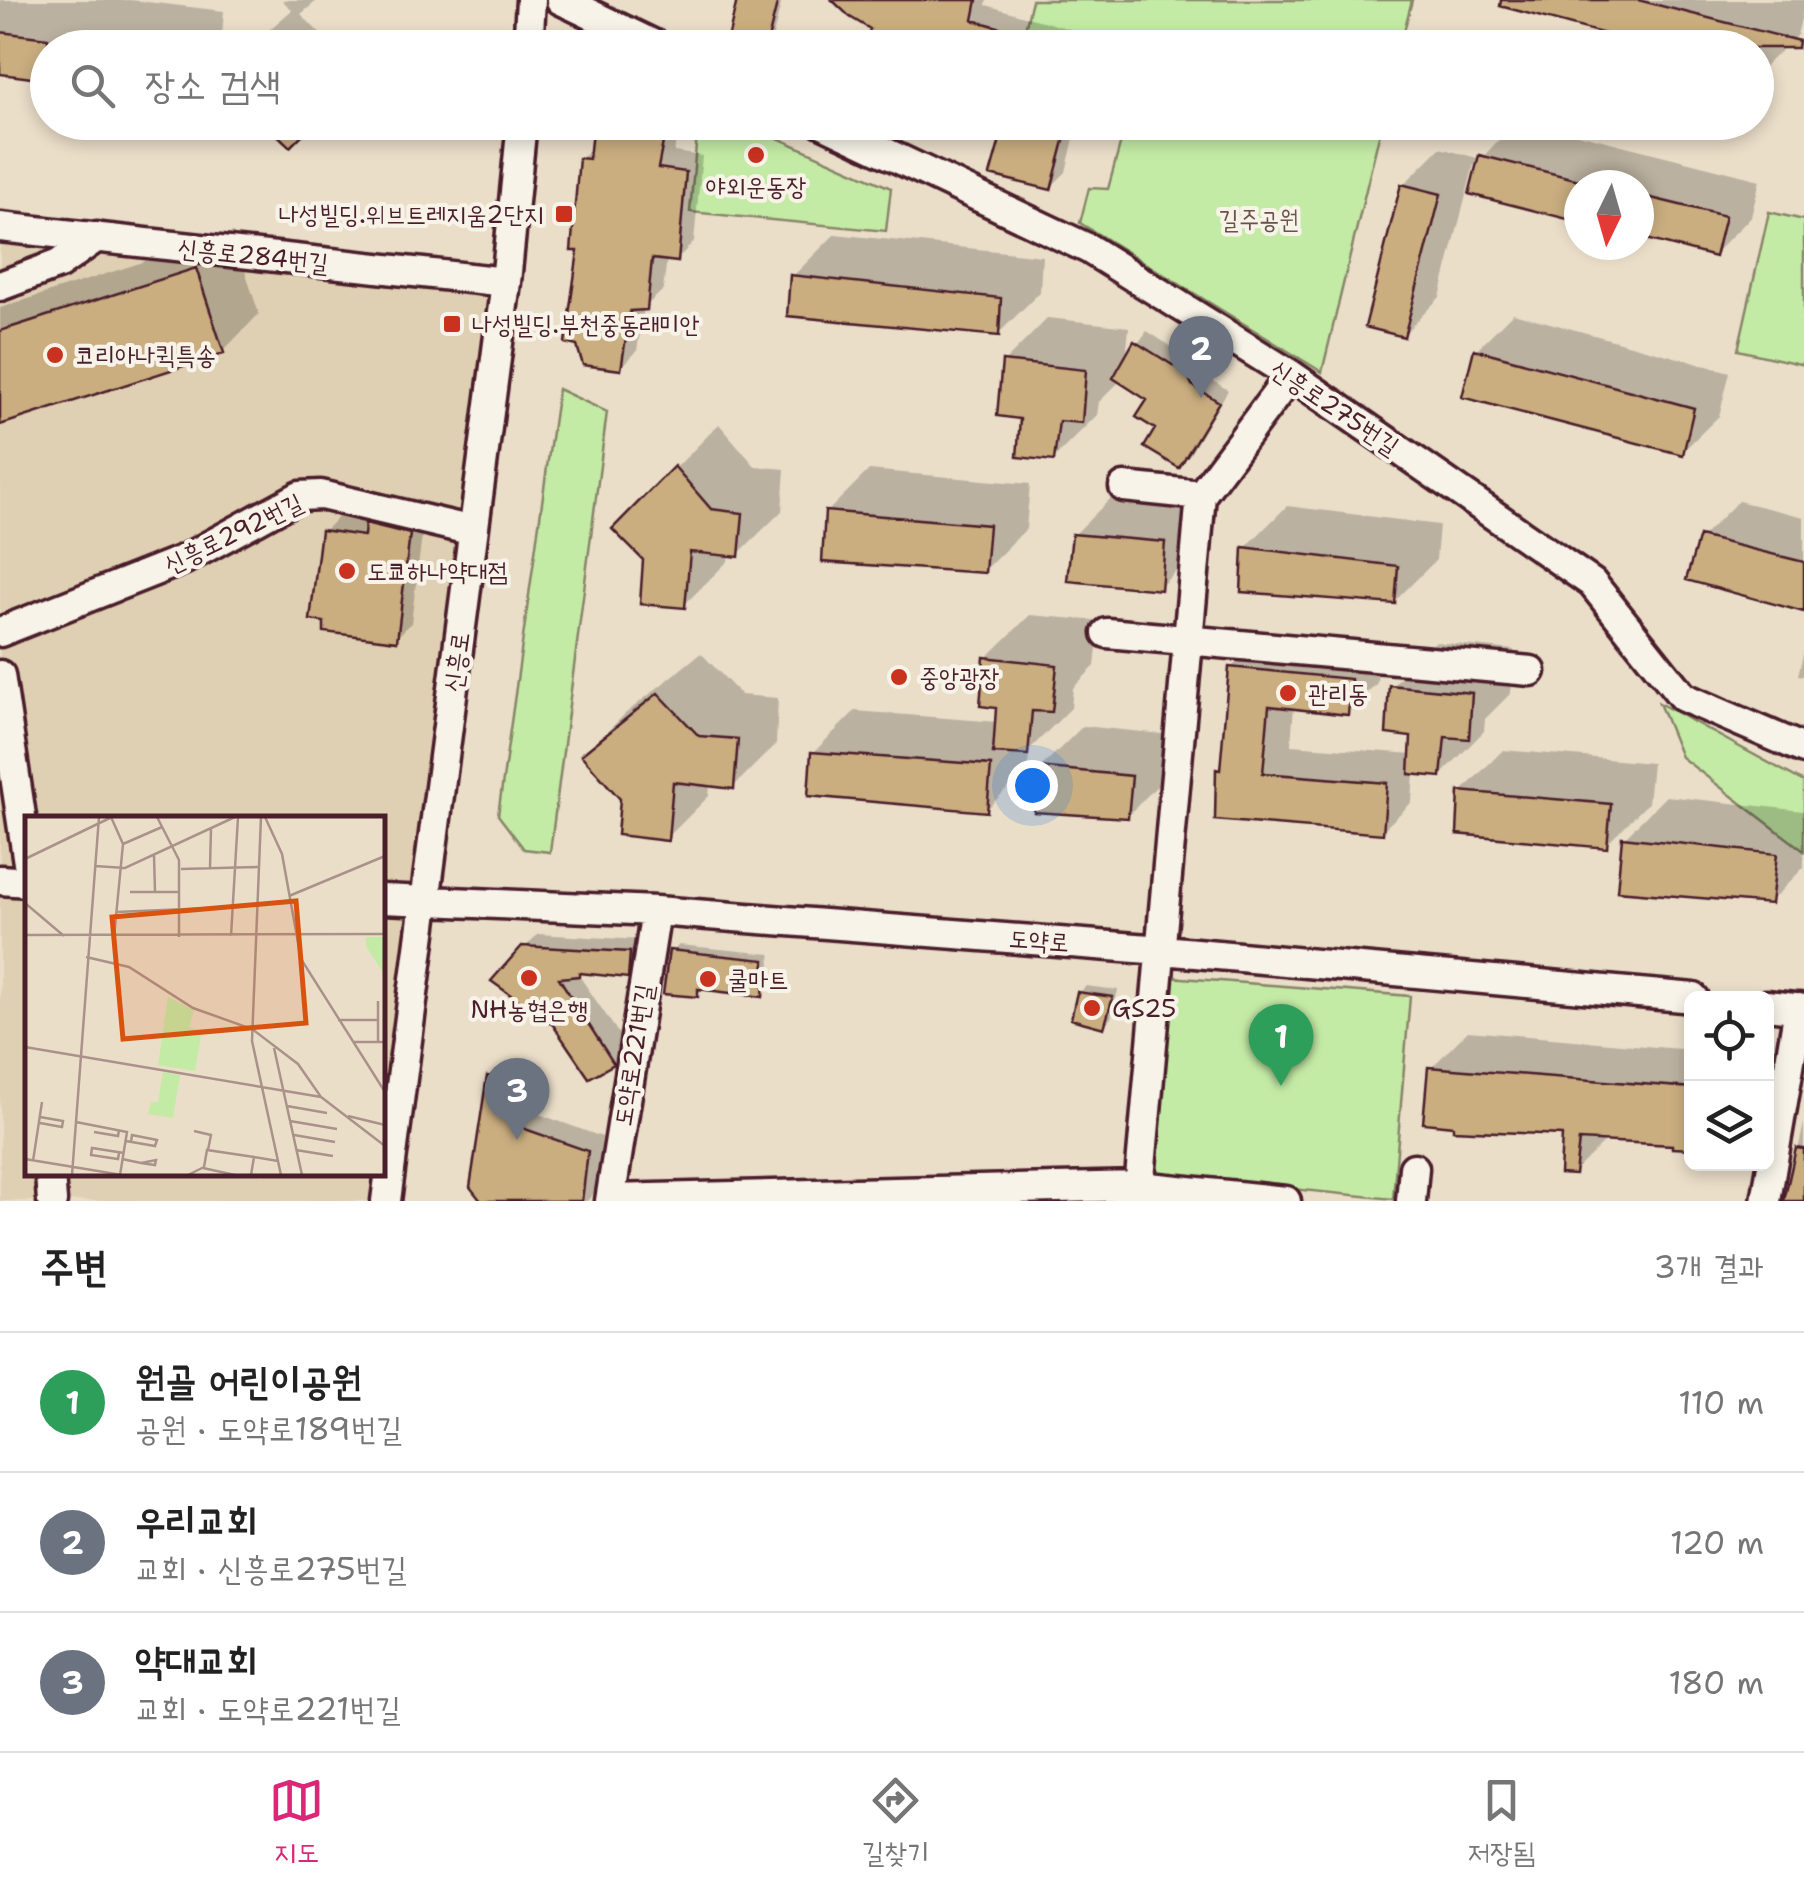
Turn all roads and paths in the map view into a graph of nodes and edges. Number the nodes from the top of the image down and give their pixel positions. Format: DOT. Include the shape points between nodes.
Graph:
graph roads {
  1 [pos="531,0"];
  2 [pos="560,0"];
  3 [pos="529,30"];
  4 [pos="624,30"];
  5 [pos="520,140"];
  6 [pos="859,140"];
  7 [pos="0,227"];
  8 [pos="97,237"];
  9 [pos="506,282"];
  10 [pos="0,286"];
  11 [pos="1291,375"];
  12 [pos="1124,488"];
  13 [pos="1201,494"];
  14 [pos="473,530"];
  15 [pos="0,632"];
  16 [pos="1107,633"];
  17 [pos="1188,640"];
  18 [pos="1531,672"];
  19 [pos="0,676"];
  20 [pos="1804,749"];
  21 [pos="25,843"];
  22 [pos="0,880"];
  23 [pos="25,882"];
  24 [pos="385,898"];
  25 [pos="424,902"];
  26 [pos="656,911"];
  27 [pos="1162,950"];
  28 [pos="1684,997"];
  29 [pos="1774,1006"];
  30 [pos="1802,1008"];
  31 [pos="1414,1168"];
  32 [pos="50,1176"];
  33 [pos="1138,1194"];
  34 [pos="611,1200"];
  35 [pos="52,1201"];
  36 [pos="386,1201"];
  37 [pos="1286,1201"];
  38 [pos="1411,1201"];
  39 [pos="1766,1201"];
  1 -- 3 [label="street"];
  2 -- 4 [label="street"];
  5 -- 9 [label="street, 신흥로"];
  6 -- 11 [label="street, 신흥로275번길" via="1089,249"];
  7 -- 8 [label="street, 신흥로284번길"];
  8 -- 9 [label="street, 신흥로284번길"];
  8 -- 10 [label="street" via="59,264"];
  9 -- 14 [label="street, 신흥로"];
  11 -- 13 [label="street"];
  11 -- 20 [label="street, 신흥로275번길" via="1592,583 1683,697"];
  12 -- 13 [label="street"];
  13 -- 17 [label="street"];
  14 -- 15 [label="street, 신흥로292번길" via="300,496 185,559"];
  14 -- 25 [label="street, 신흥로"];
  16 -- 17 [label="street"];
  17 -- 18 [label="street"];
  17 -- 27 [label="street"];
  19 -- 21 [label="street"];
  22 -- 23 [label="street"];
  24 -- 25 [label="street, 도약로"];
  25 -- 26 [label="street, 도약로"];
  25 -- 36 [label="street, 신흥로"];
  26 -- 27 [label="street, 도약로"];
  26 -- 34 [label="street, 도약로221번길"];
  27 -- 28 [label="street, 도약로"];
  27 -- 33 [label="street"];
  29 -- 30 [label="street"];
  30 -- 39 [label="street"];
  31 -- 38 [label="street"];
  32 -- 35 [label="street"];
  33 -- 34 [label="street, 도약로221번길"];
  33 -- 37 [label="street, 도약로221번길"];
}
